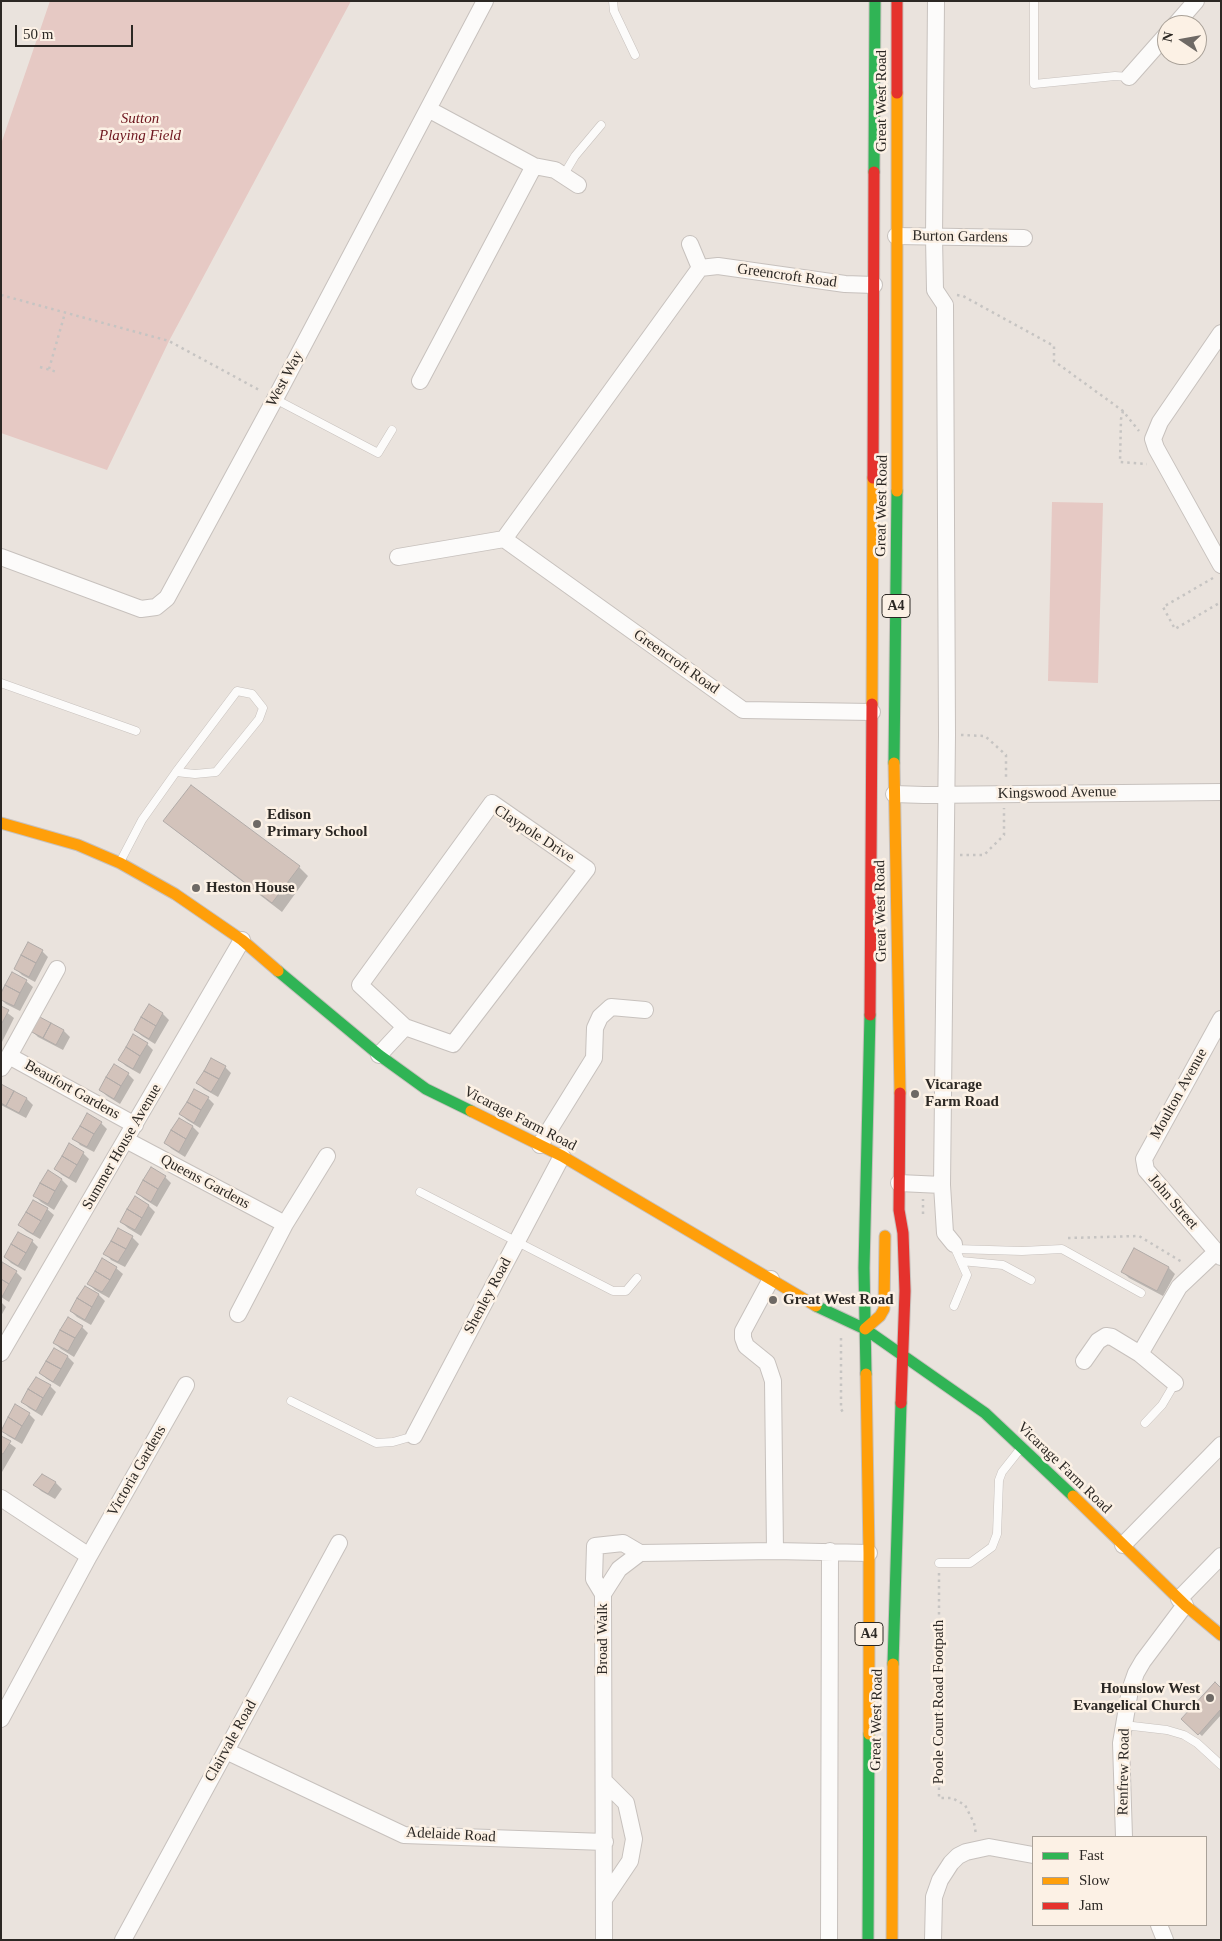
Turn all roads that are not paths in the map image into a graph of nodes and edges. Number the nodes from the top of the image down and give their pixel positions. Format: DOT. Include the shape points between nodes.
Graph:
graph roads {
  1 [pos="484,1"];
  2 [pos="613,1"];
  3 [pos="875,1"];
  4 [pos="897,1"];
  5 [pos="936,1"];
  6 [pos="1034,1"];
  7 [pos="1196,1"];
  8 [pos="1184,15"];
  9 [pos="1157,45"];
  10 [pos="635,55"];
  11 [pos="1129,77"];
  12 [pos="428,109"];
  13 [pos="601,125"];
  14 [pos="534,166"];
  15 [pos="563,176"];
  16 [pos="578,185"];
  17 [pos="896,236"];
  18 [pos="934,237"];
  19 [pos="1024,238"];
  20 [pos="690,244"];
  21 [pos="700,268"];
  22 [pos="874,285"];
  23 [pos="1221,333"];
  24 [pos="420,381"];
  25 [pos="275,399"];
  26 [pos="392,430"];
  27 [pos="504,539"];
  28 [pos="1,557"];
  29 [pos="398,557"];
  30 [pos="1221,566"];
  31 [pos="1,683"];
  32 [pos="872,712"];
  33 [pos="136,731"];
  34 [pos="176,772"];
  35 [pos="1221,792"];
  36 [pos="894,794"];
  37 [pos="947,795"];
  38 [pos="1,823"];
  39 [pos="120,863"];
  40 [pos="242,940"];
  41 [pos="58,969"];
  42 [pos="645,1010"];
  43 [pos="1221,1019"];
  44 [pos="405,1027"];
  45 [pos="379,1056"];
  46 [pos="5,1062"];
  47 [pos="135,1125"];
  48 [pos="126,1140"];
  49 [pos="540,1145"];
  50 [pos="327,1156"];
  51 [pos="562,1156"];
  52 [pos="1146,1170"];
  53 [pos="899,1183"];
  54 [pos="942,1185"];
  55 [pos="420,1192"];
  56 [pos="899,1210"];
  57 [pos="285,1224"];
  58 [pos="516,1242"];
  59 [pos="955,1246"];
  60 [pos="1219,1254"];
  61 [pos="961,1261"];
  62 [pos="637,1278"];
  63 [pos="771,1279"];
  64 [pos="1031,1280"];
  65 [pos="1141,1293"];
  66 [pos="954,1306"];
  67 [pos="238,1314"];
  68 [pos="865,1329"];
  69 [pos="1,1353"];
  70 [pos="1140,1354"];
  71 [pos="903,1356"];
  72 [pos="1084,1361"];
  73 [pos="1176,1383"];
  74 [pos="186,1385"];
  75 [pos="291,1401"];
  76 [pos="1145,1423"];
  77 [pos="414,1436"];
  78 [pos="1221,1445"];
  79 [pos="1022,1446"];
  80 [pos="1,1498"];
  81 [pos="339,1543"];
  82 [pos="1123,1545"];
  83 [pos="775,1551"];
  84 [pos="830,1551"];
  85 [pos="869,1553"];
  86 [pos="640,1554"];
  87 [pos="89,1556"];
  88 [pos="1221,1556"];
  89 [pos="939,1563"];
  90 [pos="603,1594"];
  91 [pos="1182,1602"];
  92 [pos="1221,1635"];
  93 [pos="1,1719"];
  94 [pos="1124,1725"];
  95 [pos="226,1751"];
  96 [pos="1221,1765"];
  97 [pos="604,1781"];
  98 [pos="1124,1836"];
  99 [pos="605,1842"];
  100 [pos="1032,1855"];
  101 [pos="605,1898"];
  102 [pos="1159,1926"];
  103 [pos="123,1940"];
  104 [pos="604,1940"];
  105 [pos="829,1940"];
  106 [pos="868,1940"];
  107 [pos="892,1940"];
  108 [pos="933,1940"];
  109 [pos="1165,1940"];
  1 -- 12 [label="street, West Way"];
  2 -- 10 [label="lane" via="614,11"];
  3 -- 22 [label="main road, Great West Road / A4"];
  4 -- 17 [label="main road, Great West Road / A4"];
  5 -- 18 [label="street"];
  6 -- 11 [label="lane" via="1034,84"];
  7 -- 8 [label="street"];
  9 -- 11 [label="street"];
  12 -- 14 [label="street"];
  12 -- 25 [label="street, West Way"];
  13 -- 15 [label="lane"];
  14 -- 15 [label="street" via="555,170"];
  14 -- 24 [label="street"];
  15 -- 16 [label="street"];
  17 -- 18 [label="street, Burton Gardens"];
  17 -- 36 [label="main road, Great West Road / A4" via="898,400"];
  18 -- 19 [label="street, Burton Gardens"];
  18 -- 37 [label="street" via="935,290 945,305"];
  20 -- 21 [label="street"];
  21 -- 22 [label="street, Greencroft Road" via="718,266 845,284"];
  21 -- 27 [label="street"];
  22 -- 32 [label="main road, Great West Road / A4"];
  23 -- 30 [label="street" via="1160,422 1153,439"];
  25 -- 26 [label="lane" via="378,453"];
  25 -- 28 [label="street, West Way" via="167,598 156,607 141,609"];
  27 -- 29 [label="street"];
  27 -- 32 [label="street, Greencroft Road" via="743,710"];
  31 -- 33 [label="lane"];
  32 -- 68 [label="main road, Great West Road / A4"];
  34 -- 34 [label="lane" via="237,691 252,694 262,708 259,720 216,772"];
  34 -- 39 [label="lane" via="142,820"];
  35 -- 37 [label="street, Kingswood Avenue"];
  36 -- 37 [label="street, Kingswood Avenue"];
  36 -- 53 [label="main road, Great West Road / A4"];
  37 -- 54 [label="street"];
  38 -- 39 [label="main road, Vicarage Farm Road" via="78,845"];
  39 -- 40 [label="main road, Vicarage Farm Road" via="175,894"];
  40 -- 45 [label="main road, Vicarage Farm Road"];
  40 -- 47 [label="street, Summer House Avenue"];
  41 -- 46 [label="street, Beaufort Gardens"];
  42 -- 49 [label="street" via="611,1007 600,1017 595,1028 594,1058"];
  43 -- 52 [label="street, Moulton Avenue" via="1147,1152 1144,1159"];
  44 -- 44 [label="street, Claypole Drive" via="360,985 492,803 587,869 453,1044"];
  44 -- 45 [label="street"];
  45 -- 49 [label="main road, Vicarage Farm Road" via="426,1089"];
  46 -- 47 [label="street, Beaufort Gardens"];
  47 -- 48 [label="street, Summer House Avenue"];
  48 -- 57 [label="street, Queens Gardens"];
  48 -- 69 [label="street, Summer House Avenue"];
  49 -- 51 [label="main road, Vicarage Farm Road"];
  50 -- 57 [label="street"];
  51 -- 58 [label="street, Shenley Road"];
  51 -- 63 [label="main road, Vicarage Farm Road"];
  52 -- 60 [label="street, John Street"];
  53 -- 54 [label="street"];
  53 -- 56 [label="main road, Great West Road / A4"];
  54 -- 59 [label="street" via="945,1233"];
  55 -- 58 [label="lane"];
  56 -- 68 [label="main road" via="885,1232 884,1309"];
  56 -- 71 [label="main road, Great West Road / A4" via="905,1291"];
  57 -- 67 [label="street"];
  58 -- 62 [label="lane" via="613,1290 626,1290"];
  58 -- 77 [label="street, Shenley Road"];
  59 -- 61 [label="lane"];
  59 -- 65 [label="lane" via="1022,1251 1062,1248"];
  60 -- 70 [label="street" via="1179,1287"];
  61 -- 64 [label="lane" via="1003,1265"];
  61 -- 66 [label="lane" via="967,1275"];
  63 -- 68 [label="main road, Vicarage Farm Road" via="820,1308"];
  63 -- 83 [label="street" via="743,1331 743,1338 746,1346 767,1363 773,1381"];
  68 -- 71 [label="main road, Vicarage Farm Road"];
  68 -- 85 [label="main road, Great West Road / A4"];
  70 -- 72 [label="street" via="1106,1336"];
  70 -- 73 [label="street"];
  71 -- 79 [label="main road, Vicarage Farm Road" via="985,1413"];
  71 -- 107 [label="main road, Great West Road / A4" via="892,1690"];
  73 -- 76 [label="lane"];
  74 -- 87 [label="street, Victoria Gardens"];
  75 -- 77 [label="lane" via="376,1443"];
  78 -- 82 [label="street"];
  79 -- 82 [label="main road, Vicarage Farm Road"];
  79 -- 89 [label="lane" via="999,1480 997,1534 992,1547 970,1563"];
  80 -- 87 [label="street"];
  81 -- 95 [label="street, Clairvale Road"];
  82 -- 91 [label="main road, Vicarage Farm Road"];
  83 -- 84 [label="street"];
  83 -- 86 [label="street"];
  84 -- 85 [label="street"];
  84 -- 105 [label="street"];
  85 -- 106 [label="main road, Great West Road / A4"];
  86 -- 90 [label="street, Broad Walk" via="619,1569"];
  86 -- 90 [label="street" via="623,1543 595,1546 594,1579"];
  87 -- 93 [label="street, Victoria Gardens"];
  88 -- 91 [label="street, Renfrew Road"];
  90 -- 97 [label="street, Broad Walk"];
  91 -- 92 [label="main road, Vicarage Farm Road"];
  91 -- 94 [label="street, Renfrew Road" via="1136,1673"];
  94 -- 96 [label="lane" via="1184,1735"];
  94 -- 98 [label="street, Renfrew Road" via="1121,1765"];
  95 -- 99 [label="street, Adelaide Road" via="404,1835"];
  95 -- 103 [label="street, Clairvale Road"];
  97 -- 99 [label="street, Broad Walk"];
  97 -- 101 [label="street" via="626,1803 634,1839 630,1861"];
  99 -- 101 [label="street, Broad Walk"];
  100 -- 108 [label="street" via="989,1847 958,1856 940,1880 934,1898"];
  101 -- 104 [label="street, Broad Walk"];
  102 -- 109 [label="street"];
}
